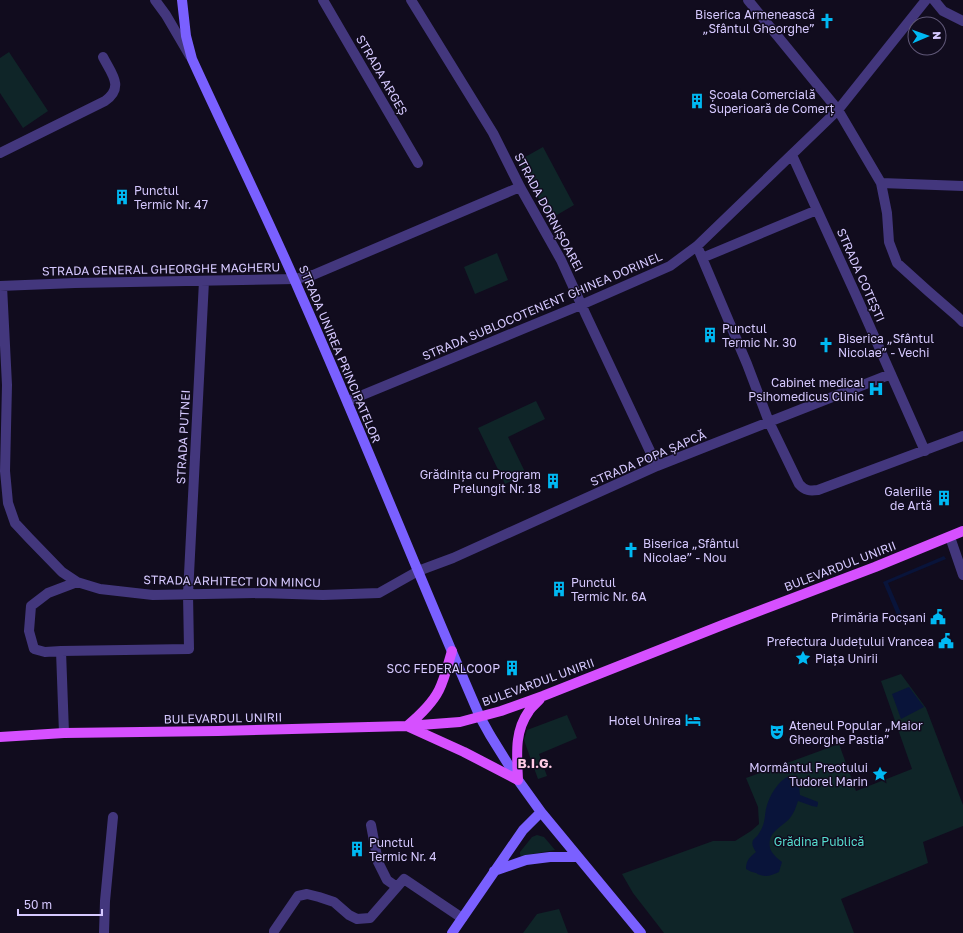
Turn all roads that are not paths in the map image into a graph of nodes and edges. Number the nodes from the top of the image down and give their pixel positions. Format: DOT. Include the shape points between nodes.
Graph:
graph roads {
  1 [pos="156,0"];
  2 [pos="182,0"];
  3 [pos="323,0"];
  4 [pos="411,0"];
  5 [pos="748,0"];
  6 [pos="926,0"];
  7 [pos="934,0"];
  8 [pos="963,21"];
  9 [pos="103,57"];
  10 [pos="192,59"];
  11 [pos="838,110"];
  12 [pos="0,153"];
  13 [pos="792,155"];
  14 [pos="418,164"];
  15 [pos="881,183"];
  16 [pos="963,186"];
  17 [pos="520,187"];
  18 [pos="817,210"];
  19 [pos="697,246"];
  20 [pos="702,258"];
  21 [pos="294,279"];
  22 [pos="204,281"];
  23 [pos="1,286"];
  24 [pos="581,305"];
  25 [pos="963,322"];
  26 [pos="891,374"];
  27 [pos="348,401"];
  28 [pos="769,422"];
  29 [pos="963,436"];
  30 [pos="925,451"];
  31 [pos="657,466"];
  32 [pos="963,531"];
  33 [pos="950,537"];
  34 [pos="418,572"];
  35 [pos="963,575"];
  36 [pos="77,582"];
  37 [pos="188,594"];
  38 [pos="61,651"];
  39 [pos="452,651"];
  40 [pos="543,696"];
  41 [pos="480,718"];
  42 [pos="407,726"];
  43 [pos="64,733"];
  44 [pos="0,736"];
  45 [pos="518,780"];
  46 [pos="541,812"];
  47 [pos="113,817"];
  48 [pos="371,825"];
  49 [pos="578,857"];
  50 [pos="494,871"];
  51 [pos="398,887"];
  52 [pos="462,918"];
  53 [pos="104,933"];
  54 [pos="274,933"];
  55 [pos="452,933"];
  56 [pos="641,933"];
  1 -- 10 [label="street"];
  2 -- 10 [label="main road, STRADA UNIREA PRINCIPATELOR" via="186,36"];
  3 -- 14 [label="street, STRADA ARGEȘ"];
  4 -- 17 [label="street, STRADA DORNIȘOAREI" via="493,133"];
  5 -- 11 [label="street"];
  6 -- 11 [label="street, STRADA SUBLOCOTENENT GHINEA DORINEL"];
  7 -- 8 [label="street" via="943,11"];
  9 -- 12 [label="street" via="116,84 111,97"];
  10 -- 21 [label="main road, STRADA UNIREA PRINCIPATELOR"];
  11 -- 13 [label="street, STRADA SUBLOCOTENENT GHINEA DORINEL"];
  11 -- 15 [label="street"];
  13 -- 18 [label="street, STRADA COTEȘTI"];
  13 -- 19 [label="street, STRADA SUBLOCOTENENT GHINEA DORINEL"];
  15 -- 16 [label="street"];
  15 -- 25 [label="street" via="889,242 898,263"];
  17 -- 21 [label="street, STRADA GENERAL GHEORGHE MAGHERU" via="313,275"];
  17 -- 24 [label="street, STRADA DORNIȘOAREI" via="561,260"];
  18 -- 20 [label="street"];
  18 -- 26 [label="street, STRADA COTEȘTI"];
  19 -- 20 [label="street"];
  19 -- 24 [label="street, STRADA SUBLOCOTENENT GHINEA DORINEL" via="670,266"];
  20 -- 28 [label="street"];
  21 -- 22 [label="street, STRADA GENERAL GHEORGHE MAGHERU"];
  21 -- 27 [label="main road, STRADA UNIREA PRINCIPATELOR"];
  22 -- 23 [label="street, STRADA GENERAL GHEORGHE MAGHERU"];
  22 -- 37 [label="street, STRADA PUTNEI"];
  23 -- 36 [label="street, STRADA ARHITECT ION MINCU" via="7,386 5,471 8,503 16,523 29,538 62,572"];
  24 -- 27 [label="street, STRADA SUBLOCOTENENT GHINEA DORINEL"];
  24 -- 31 [label="street, STRADA DORNIȘOAREI"];
  26 -- 28 [label="street, STRADA POPA ȘAPCĂ"];
  26 -- 30 [label="street, STRADA COTEȘTI"];
  27 -- 34 [label="main road, STRADA UNIREA PRINCIPATELOR"];
  28 -- 30 [label="street" via="799,484 807,491 818,490"];
  28 -- 31 [label="street, STRADA POPA ȘAPCĂ"];
  29 -- 30 [label="street"];
  31 -- 34 [label="street, STRADA POPA ȘAPCĂ"];
  32 -- 33 [label="main road, BULEVARDUL UNIRII"];
  33 -- 35 [label="street"];
  33 -- 40 [label="main road, BULEVARDUL UNIRII"];
  34 -- 37 [label="street, STRADA ARHITECT ION MINCU" via="379,593"];
  34 -- 39 [label="main road, STRADA UNIREA PRINCIPATELOR"];
  36 -- 37 [label="street, STRADA ARHITECT ION MINCU" via="100,589 153,595"];
  36 -- 38 [label="street" via="48,593 31,606 29,631 34,649 45,652"];
  37 -- 38 [label="street, STRADA PUTNEI" via="189,649"];
  38 -- 43 [label="street"];
  39 -- 41 [label="main road, STRADA UNIREA PRINCIPATELOR"];
  39 -- 42 [label="main road" via="438,691 431,702"];
  40 -- 41 [label="main road, BULEVARDUL UNIRII"];
  40 -- 45 [label="main road" via="521,725 517,743"];
  41 -- 42 [label="main road, BULEVARDUL UNIRII"];
  41 -- 45 [label="main road, STRADA UNIREA PRINCIPATELOR"];
  42 -- 43 [label="main road, BULEVARDUL UNIRII"];
  42 -- 45 [label="main road"];
  43 -- 44 [label="main road, BULEVARDUL UNIRII"];
  45 -- 46 [label="main road, STRADA UNIREA PRINCIPATELOR"];
  46 -- 49 [label="main road, STRADA UNIREA PRINCIPATELOR"];
  46 -- 50 [label="main road" via="523,830"];
  47 -- 53 [label="street"];
  48 -- 51 [label="street" via="378,862 387,880"];
  49 -- 50 [label="main road" via="526,860"];
  49 -- 56 [label="main road, STRADA UNIREA PRINCIPATELOR"];
  50 -- 52 [label="main road"];
  51 -- 52 [label="street" via="404,879"];
  51 -- 54 [label="street" via="370,918 357,919 348,915 334,902 319,897 307,894 298,896"];
  52 -- 55 [label="main road"];
}
